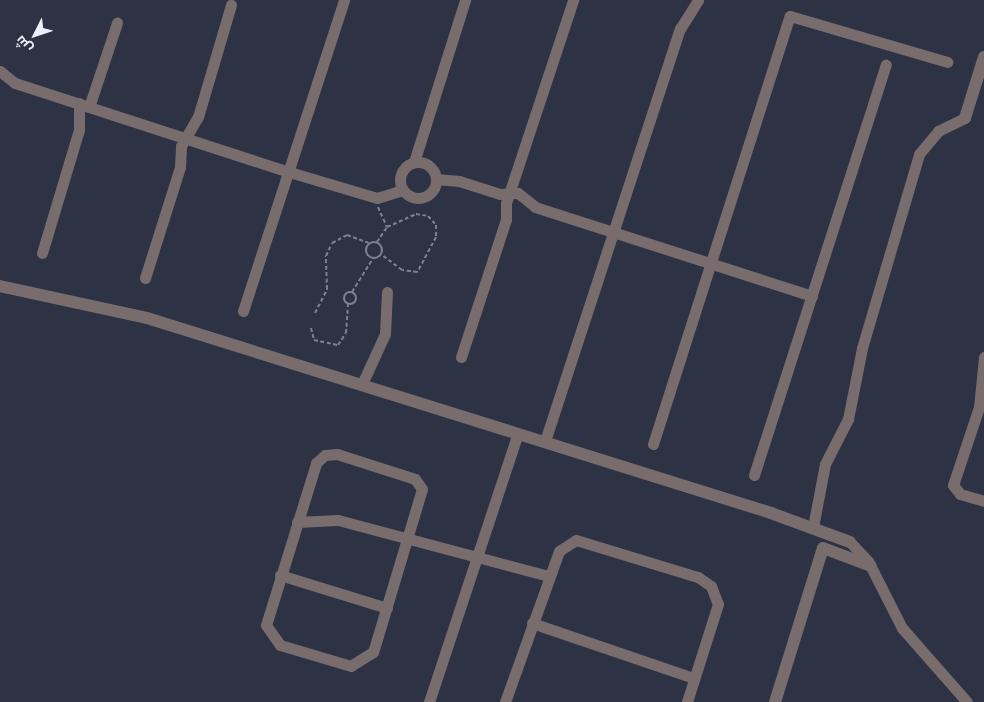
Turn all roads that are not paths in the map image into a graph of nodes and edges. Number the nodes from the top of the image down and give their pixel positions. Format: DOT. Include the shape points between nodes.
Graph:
graph roads {
  1 [pos="344,0"];
  2 [pos="465,0"];
  3 [pos="573,0"];
  4 [pos="698,0"];
  5 [pos="231,5"];
  6 [pos="117,23"];
  7 [pos="984,57"];
  8 [pos="947,62"];
  9 [pos="886,65"];
  10 [pos="2,77"];
  11 [pos="84,105"];
  12 [pos="965,118"];
  13 [pos="184,139"];
  14 [pos="414,162"];
  15 [pos="286,171"];
  16 [pos="436,179"];
  17 [pos="403,190"];
  18 [pos="512,194"];
  19 [pos="613,233"];
  20 [pos="42,253"];
  21 [pos="712,264"];
  22 [pos="145,278"];
  23 [pos="0,286"];
  24 [pos="387,292"];
  25 [pos="812,296"];
  26 [pos="243,310"];
  27 [pos="461,357"];
  28 [pos="984,357"];
  29 [pos="362,384"];
  30 [pos="983,394"];
  31 [pos="518,433"];
  32 [pos="545,442"];
  33 [pos="653,444"];
  34 [pos="754,475"];
  35 [pos="984,501"];
  36 [pos="297,522"];
  37 [pos="813,527"];
  38 [pos="847,540"];
  39 [pos="408,541"];
  40 [pos="838,554"];
  41 [pos="477,559"];
  42 [pos="872,566"];
  43 [pos="280,575"];
  44 [pos="549,576"];
  45 [pos="387,608"];
  46 [pos="532,623"];
  47 [pos="694,678"];
  48 [pos="432,700"];
  49 [pos="505,702"];
  50 [pos="687,702"];
  51 [pos="775,702"];
  52 [pos="967,702"];
  1 -- 15 [label="street"];
  2 -- 14 [label="street"];
  3 -- 18 [label="street"];
  4 -- 19 [label="street" via="680,29"];
  5 -- 13 [label="street" via="198,117"];
  6 -- 11 [label="street"];
  7 -- 12 [label="street"];
  8 -- 21 [label="street" via="790,16"];
  9 -- 25 [label="street"];
  10 -- 11 [label="street"];
  11 -- 13 [label="street"];
  11 -- 20 [label="street"];
  12 -- 37 [label="street" via="938,131 919,154 862,348 848,419 825,464"];
  13 -- 15 [label="street"];
  13 -- 22 [label="street"];
  14 -- 16 [label="street" via="427,164"];
  14 -- 17 [label="street" via="401,174"];
  15 -- 17 [label="street" via="377,198"];
  15 -- 26 [label="street"];
  16 -- 17 [label="street" via="432,192 424,198 410,197"];
  16 -- 18 [label="street"];
  18 -- 19 [label="street" via="520,194 535,207"];
  18 -- 27 [label="street"];
  19 -- 21 [label="street"];
  19 -- 32 [label="street"];
  21 -- 25 [label="street"];
  21 -- 33 [label="street"];
  23 -- 29 [label="street" via="147,318"];
  24 -- 29 [label="street" via="385,334"];
  25 -- 34 [label="street"];
  28 -- 30 [label="street"];
  29 -- 31 [label="street"];
  30 -- 35 [label="street" via="953,485 958,493"];
  31 -- 32 [label="street"];
  31 -- 41 [label="street"];
  32 -- 37 [label="street"];
  36 -- 39 [label="street" via="338,520"];
  36 -- 39 [label="street" via="316,463 333,453 418,482 423,493"];
  36 -- 43 [label="street"];
  37 -- 38 [label="street"];
  38 -- 40 [label="street"];
  38 -- 42 [label="street"];
  39 -- 41 [label="street"];
  39 -- 45 [label="street"];
  40 -- 42 [label="street"];
  40 -- 51 [label="street" via="824,548"];
  41 -- 44 [label="street"];
  41 -- 48 [label="street"];
  42 -- 52 [label="street" via="902,628"];
  43 -- 45 [label="street"];
  43 -- 45 [label="street" via="266,620 269,635 280,645 345,666 369,657"];
  44 -- 46 [label="street"];
  44 -- 47 [label="street" via="562,546 576,540 703,579 714,590 718,604"];
  46 -- 47 [label="street"];
  46 -- 49 [label="street"];
  47 -- 50 [label="street"];
}
